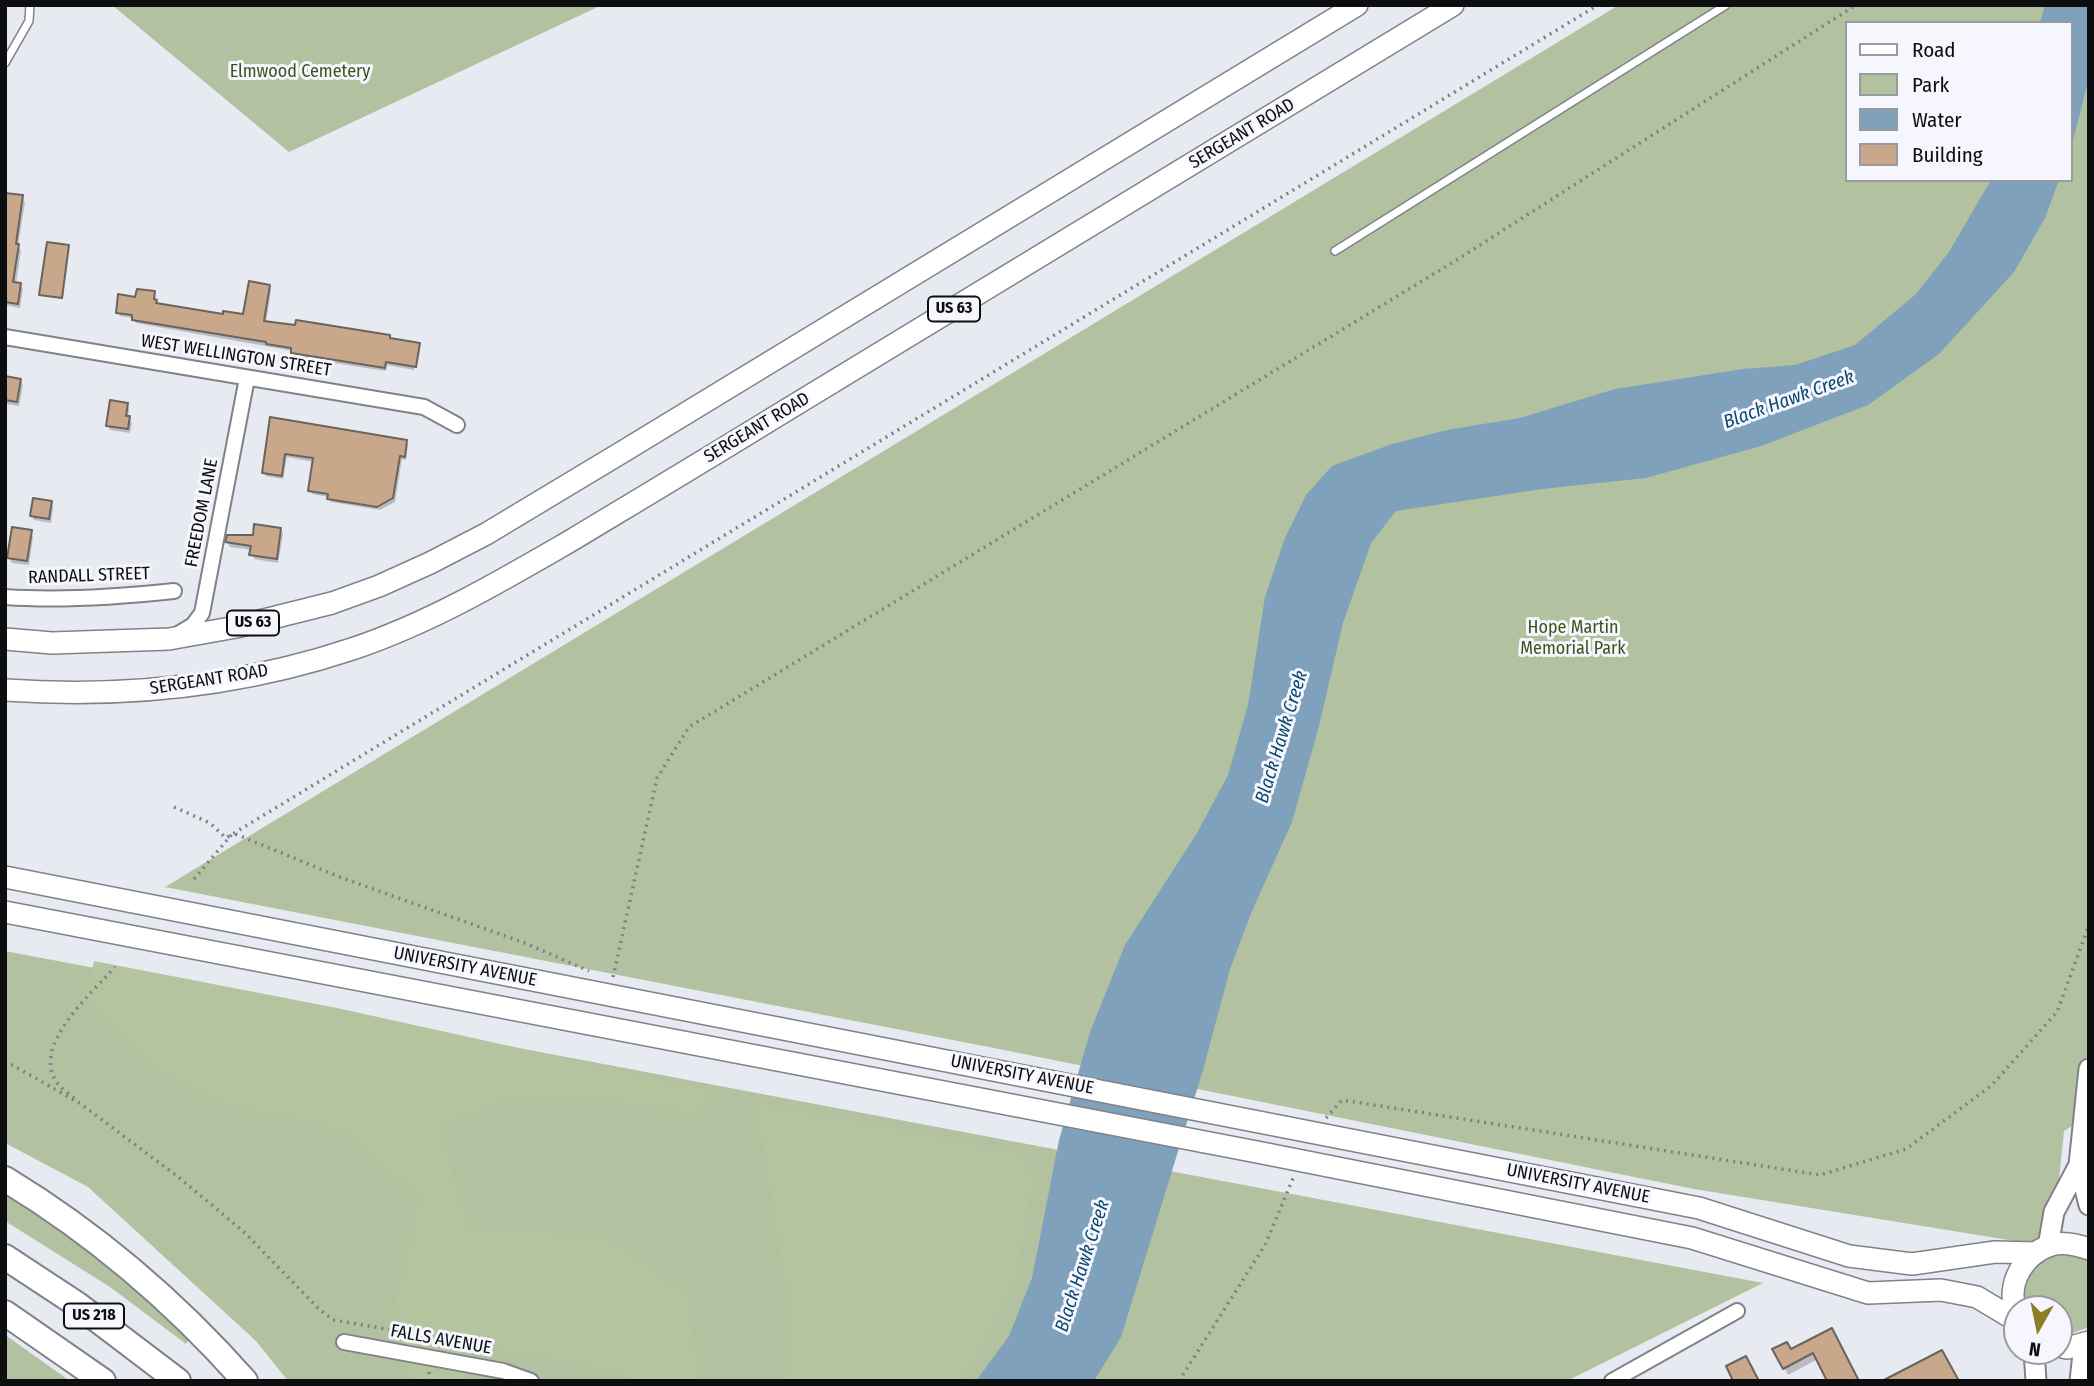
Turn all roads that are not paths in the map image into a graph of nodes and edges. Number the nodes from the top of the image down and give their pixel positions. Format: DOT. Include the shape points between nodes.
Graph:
graph roads {
  1 [pos="30,5"];
  2 [pos="1357,5"];
  3 [pos="1453,5"];
  4 [pos="1726,5"];
  5 [pos="5,63"];
  6 [pos="1335,251"];
  7 [pos="5,337"];
  8 [pos="247,378"];
  9 [pos="457,425"];
  10 [pos="174,591"];
  11 [pos="5,597"];
  12 [pos="5,639"];
  13 [pos="169,639"];
  14 [pos="5,690"];
  15 [pos="5,877"];
  16 [pos="5,912"];
  17 [pos="2089,1069"];
  18 [pos="2085,1135"];
  19 [pos="2079,1165"];
  20 [pos="5,1179"];
  21 [pos="2089,1205"];
  22 [pos="2089,1249"];
  23 [pos="2042,1250"];
  24 [pos="5,1257"];
  25 [pos="2014,1295"];
  26 [pos="1737,1311"];
  27 [pos="5,1313"];
  28 [pos="2003,1313"];
  29 [pos="344,1342"];
  30 [pos="2086,1343"];
  31 [pos="103,1381"];
  32 [pos="178,1381"];
  33 [pos="245,1381"];
  34 [pos="531,1381"];
  35 [pos="1612,1381"];
  36 [pos="2080,1381"];
  1 -- 5 [label="lane" via="29,20"];
  2 -- 13 [label="main road, US 63" via="486,534 410,572 332,603"];
  3 -- 14 [label="main road, SERGEANT ROAD / US 63" via="651,493 404,630 351,650 249,677 184,687 117,692"];
  4 -- 6 [label="lane"];
  7 -- 8 [label="street, WEST WELLINGTON STREET"];
  8 -- 9 [label="street, WEST WELLINGTON STREET" via="425,407"];
  8 -- 13 [label="street, FREEDOM LANE" via="202,613 193,625"];
  10 -- 11 [label="street, RANDALL STREET" via="70,599"];
  12 -- 13 [label="main road, US 63"];
  15 -- 23 [label="main road, UNIVERSITY AVENUE" via="1699,1208 1849,1256 1912,1264"];
  16 -- 28 [label="main road, UNIVERSITY AVENUE" via="1692,1238 1868,1293 1941,1290 1977,1297"];
  17 -- 18 [label="main road"];
  18 -- 19 [label="main road"];
  19 -- 21 [label="main road"];
  19 -- 23 [label="main road" via="2054,1212"];
  20 -- 33 [label="highway" via="116,1258"];
  22 -- 23 [label="main road, UNIVERSITY AVENUE" via="2057,1244"];
  23 -- 25 [label="main road" via="2027,1259 2017,1274"];
  24 -- 32 [label="highway, US 218" via="99,1320"];
  26 -- 35 [label="street"];
  27 -- 31 [label="highway, US 218"];
  29 -- 34 [label="street, FALLS AVENUE" via="503,1371"];
  30 -- 36 [label="main road"];
}
